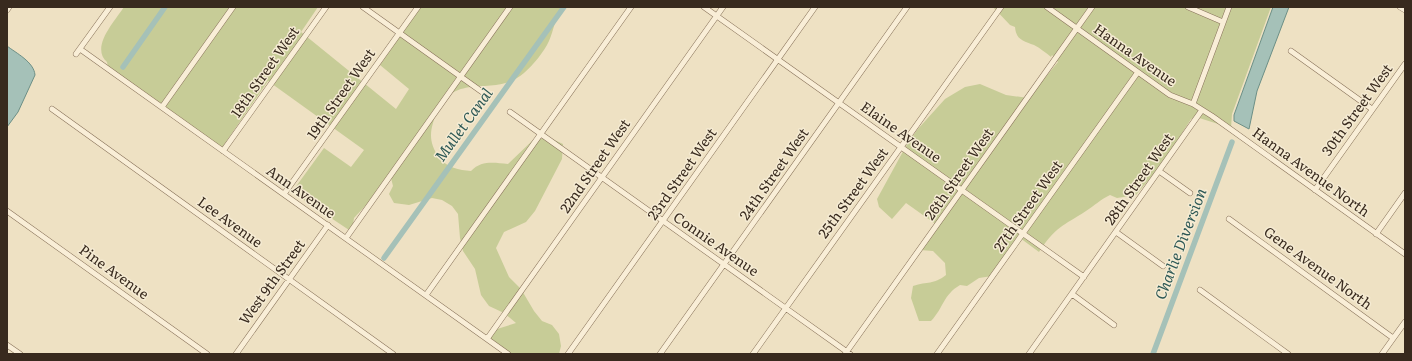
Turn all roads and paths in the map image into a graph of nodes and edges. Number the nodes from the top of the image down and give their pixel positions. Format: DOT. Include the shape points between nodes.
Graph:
graph roads {
  1 [pos="9,7"];
  2 [pos="110,7"];
  3 [pos="233,7"];
  4 [pos="326,7"];
  5 [pos="362,7"];
  6 [pos="418,7"];
  7 [pos="510,7"];
  8 [pos="631,7"];
  9 [pos="704,7"];
  10 [pos="723,7"];
  11 [pos="815,7"];
  12 [pos="907,7"];
  13 [pos="1001,7"];
  14 [pos="1047,7"];
  15 [pos="1092,7"];
  16 [pos="1188,7"];
  17 [pos="1228,7"];
  18 [pos="1400,7"];
  19 [pos="7,10"];
  20 [pos="1405,10"];
  21 [pos="717,16"];
  22 [pos="1223,22"];
  23 [pos="1077,28"];
  24 [pos="399,33"];
  25 [pos="80,49"];
  26 [pos="1291,51"];
  27 [pos="76,54"];
  28 [pos="778,60"];
  29 [pos="1405,64"];
  30 [pos="1138,72"];
  31 [pos="461,77"];
  32 [pos="485,94"];
  33 [pos="839,103"];
  34 [pos="1194,104"];
  35 [pos="162,107"];
  36 [pos="52,109"];
  37 [pos="1372,109"];
  38 [pos="1202,110"];
  39 [pos="510,112"];
  40 [pos="541,134"];
  41 [pos="901,147"];
  42 [pos="223,151"];
  43 [pos="1159,171"];
  44 [pos="602,177"];
  45 [pos="962,190"];
  46 [pos="1315,190"];
  47 [pos="1190,193"];
  48 [pos="1405,193"];
  49 [pos="284,194"];
  50 [pos="7,211"];
  51 [pos="1229,219"];
  52 [pos="663,221"];
  53 [pos="328,225"];
  54 [pos="1116,232"];
  55 [pos="1023,234"];
  56 [pos="1376,234"];
  57 [pos="346,238"];
  58 [pos="1405,254"];
  59 [pos="724,264"];
  60 [pos="1163,266"];
  61 [pos="1084,277"];
  62 [pos="289,279"];
  63 [pos="1200,290"];
  64 [pos="1072,294"];
  65 [pos="426,295"];
  66 [pos="786,308"];
  67 [pos="1405,322"];
  68 [pos="1114,325"];
  69 [pos="1393,338"];
  70 [pos="487,339"];
  71 [pos="7,345"];
  72 [pos="847,353"];
  73 [pos="20,354"];
  74 [pos="207,354"];
  75 [pos="236,354"];
  76 [pos="394,354"];
  77 [pos="508,354"];
  78 [pos="568,354"];
  79 [pos="660,354"];
  80 [pos="753,354"];
  81 [pos="937,354"];
  82 [pos="1029,354"];
  83 [pos="1288,354"];
  84 [pos="1382,354"];
  1 -- 19 [label="street"];
  2 -- 25 [label="street"];
  3 -- 35 [label="street"];
  4 -- 42 [label="street, 18th Street West"];
  5 -- 24 [label="street"];
  6 -- 24 [label="street, 19th Street West"];
  7 -- 31 [label="street"];
  8 -- 40 [label="street"];
  9 -- 21 [label="street, Elaine Avenue"];
  10 -- 21 [label="street, 22nd Street West"];
  11 -- 28 [label="street, 23rd Street West"];
  12 -- 33 [label="street, 24th Street West"];
  13 -- 41 [label="street, 25th Street West"];
  14 -- 23 [label="street, Hanna Avenue"];
  15 -- 23 [label="street, 26th Street West"];
  16 -- 22 [label="street"];
  17 -- 22 [label="street"];
  18 -- 20 [label="street"];
  21 -- 28 [label="street, Elaine Avenue"];
  21 -- 44 [label="street, 22nd Street West"];
  22 -- 34 [label="street"];
  23 -- 30 [label="street, Hanna Avenue"];
  23 -- 45 [label="street, 26th Street West"];
  24 -- 31 [label="street"];
  24 -- 49 [label="street, 19th Street West"];
  25 -- 27 [label="street"];
  25 -- 35 [label="street, Ann Avenue"];
  26 -- 37 [label="street"];
  28 -- 33 [label="street, Elaine Avenue"];
  28 -- 52 [label="street, 23rd Street West"];
  29 -- 37 [label="street, 30th Street West"];
  30 -- 34 [label="street, Hanna Avenue" via="1176,98"];
  30 -- 55 [label="street, 27th Street West"];
  31 -- 32 [label="street"];
  31 -- 57 [label="street"];
  33 -- 41 [label="street, Elaine Avenue"];
  33 -- 59 [label="street, 24th Street West"];
  34 -- 38 [label="street"];
  35 -- 42 [label="street, Ann Avenue"];
  36 -- 62 [label="street, Lee Avenue"];
  37 -- 46 [label="street, 30th Street West"];
  38 -- 43 [label="street, 28th Street West"];
  38 -- 46 [label="street, Hanna Avenue North"];
  39 -- 40 [label="street, Connie Avenue"];
  40 -- 44 [label="street, Connie Avenue"];
  40 -- 65 [label="street"];
  41 -- 45 [label="street, Elaine Avenue"];
  41 -- 66 [label="street, 25th Street West"];
  42 -- 49 [label="street, Ann Avenue"];
  43 -- 47 [label="street"];
  43 -- 54 [label="street, 28th Street West"];
  44 -- 52 [label="street, Connie Avenue"];
  44 -- 70 [label="street, 22nd Street West"];
  45 -- 55 [label="street, Elaine Avenue"];
  45 -- 72 [label="street, 26th Street West"];
  46 -- 56 [label="street, Hanna Avenue North"];
  48 -- 56 [label="street"];
  49 -- 53 [label="street, Ann Avenue"];
  50 -- 74 [label="street, Pine Avenue"];
  51 -- 69 [label="street, Gene Avenue North"];
  52 -- 59 [label="street, Connie Avenue"];
  52 -- 78 [label="street, 23rd Street West"];
  53 -- 57 [label="street, Ann Avenue"];
  53 -- 62 [label="street, West 9th Street"];
  54 -- 60 [label="street"];
  54 -- 61 [label="street, 28th Street West"];
  55 -- 61 [label="street, Elaine Avenue"];
  55 -- 81 [label="street, 27th Street West"];
  56 -- 58 [label="street, Hanna Avenue North"];
  57 -- 65 [label="street, Ann Avenue"];
  59 -- 66 [label="street, Connie Avenue"];
  59 -- 79 [label="street, 24th Street West"];
  61 -- 64 [label="street, 28th Street West"];
  62 -- 75 [label="street, West 9th Street"];
  62 -- 76 [label="street, Lee Avenue"];
  63 -- 83 [label="street"];
  64 -- 68 [label="street"];
  64 -- 82 [label="street, 28th Street West"];
  65 -- 70 [label="street, Ann Avenue"];
  66 -- 72 [label="street, Connie Avenue"];
  66 -- 80 [label="street, 25th Street West"];
  67 -- 69 [label="street"];
  69 -- 84 [label="street"];
  70 -- 77 [label="street, Ann Avenue"];
  71 -- 73 [label="street"];
}
